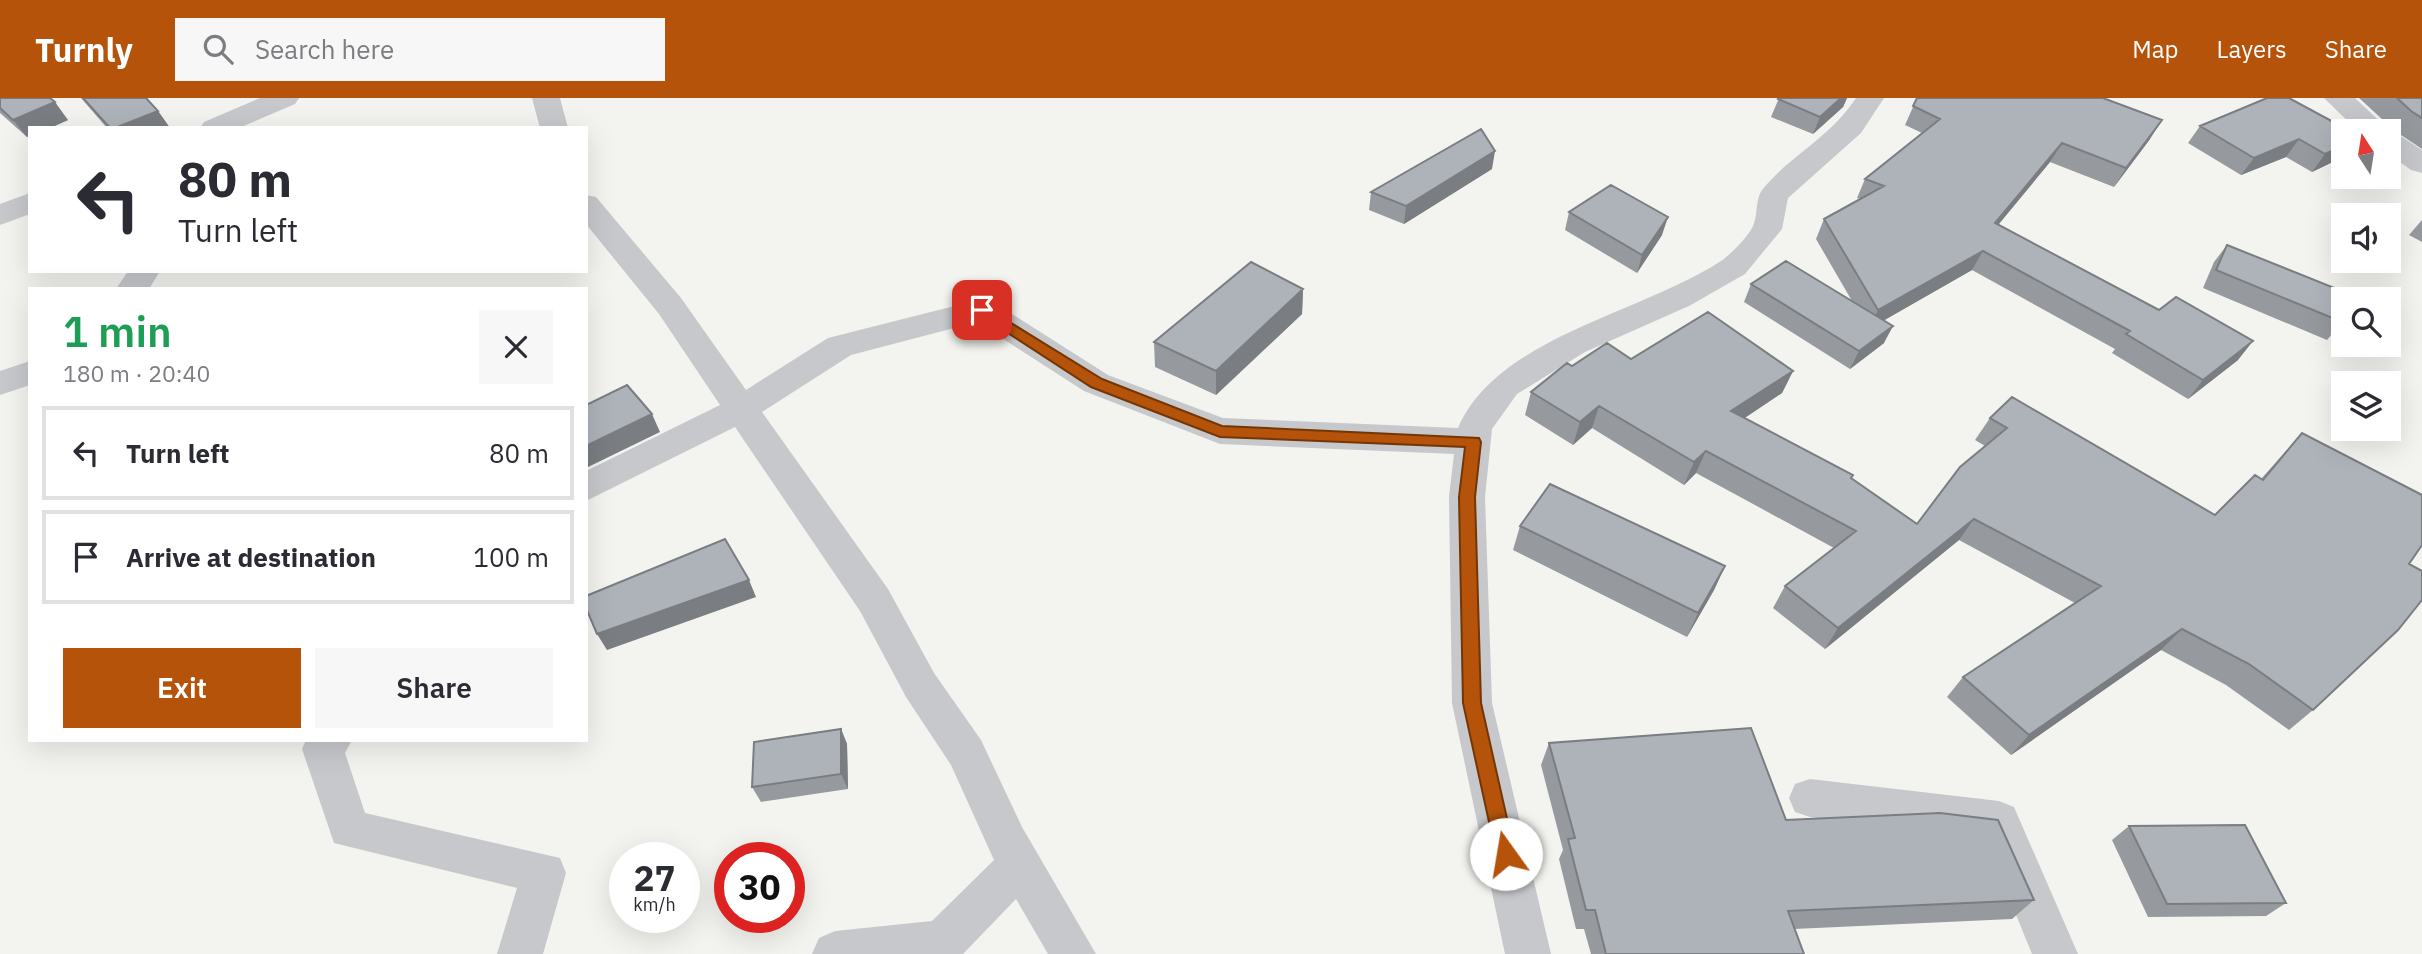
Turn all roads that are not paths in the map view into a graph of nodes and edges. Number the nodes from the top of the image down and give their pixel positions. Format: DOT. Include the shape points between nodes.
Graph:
graph roads {
  1 [pos="285,98"];
  2 [pos="546,98"];
  3 [pos="1870,98"];
  4 [pos="2338,98"];
  5 [pos="2362,119"];
  6 [pos="220,126"];
  7 [pos="553,126"];
  8 [pos="2401,149"];
  9 [pos="2422,164"];
  10 [pos="28,204"];
  11 [pos="588,206"];
  12 [pos="0,215"];
  13 [pos="28,374"];
  14 [pos="0,383"];
  15 [pos="743,408"];
  16 [pos="1473,442"];
  17 [pos="588,486"];
  18 [pos="329,742"];
  19 [pos="1810,798"];
  20 [pos="1021,864"];
  21 [pos="520,954"];
  22 [pos="835,954"];
  23 [pos="1073,954"];
  24 [pos="1528,954"];
  25 [pos="2055,954"];
  1 -- 6 [label="street"];
  2 -- 7 [label="street"];
  3 -- 16 [label="street" via="1850,127 1774,195 1767,229 1734,267 1678,298 1573,344 1505,386 1475,427"];
  4 -- 5 [label="street"];
  8 -- 9 [label="street"];
  10 -- 12 [label="street"];
  11 -- 15 [label="street" via="670,306"];
  13 -- 14 [label="street"];
  15 -- 16 [label="street" via="840,346 982,310 1096,383 1220,431"];
  15 -- 17 [label="street"];
  15 -- 20 [label="street" via="874,600 920,685 966,753"];
  16 -- 24 [label="street" via="1467,497 1472,703"];
  18 -- 21 [label="street" via="323,750 349,829 544,873"];
  19 -- 25 [label="street" via="1999,821"];
  20 -- 22 [label="street" via="943,942"];
  20 -- 23 [label="street"];
}
